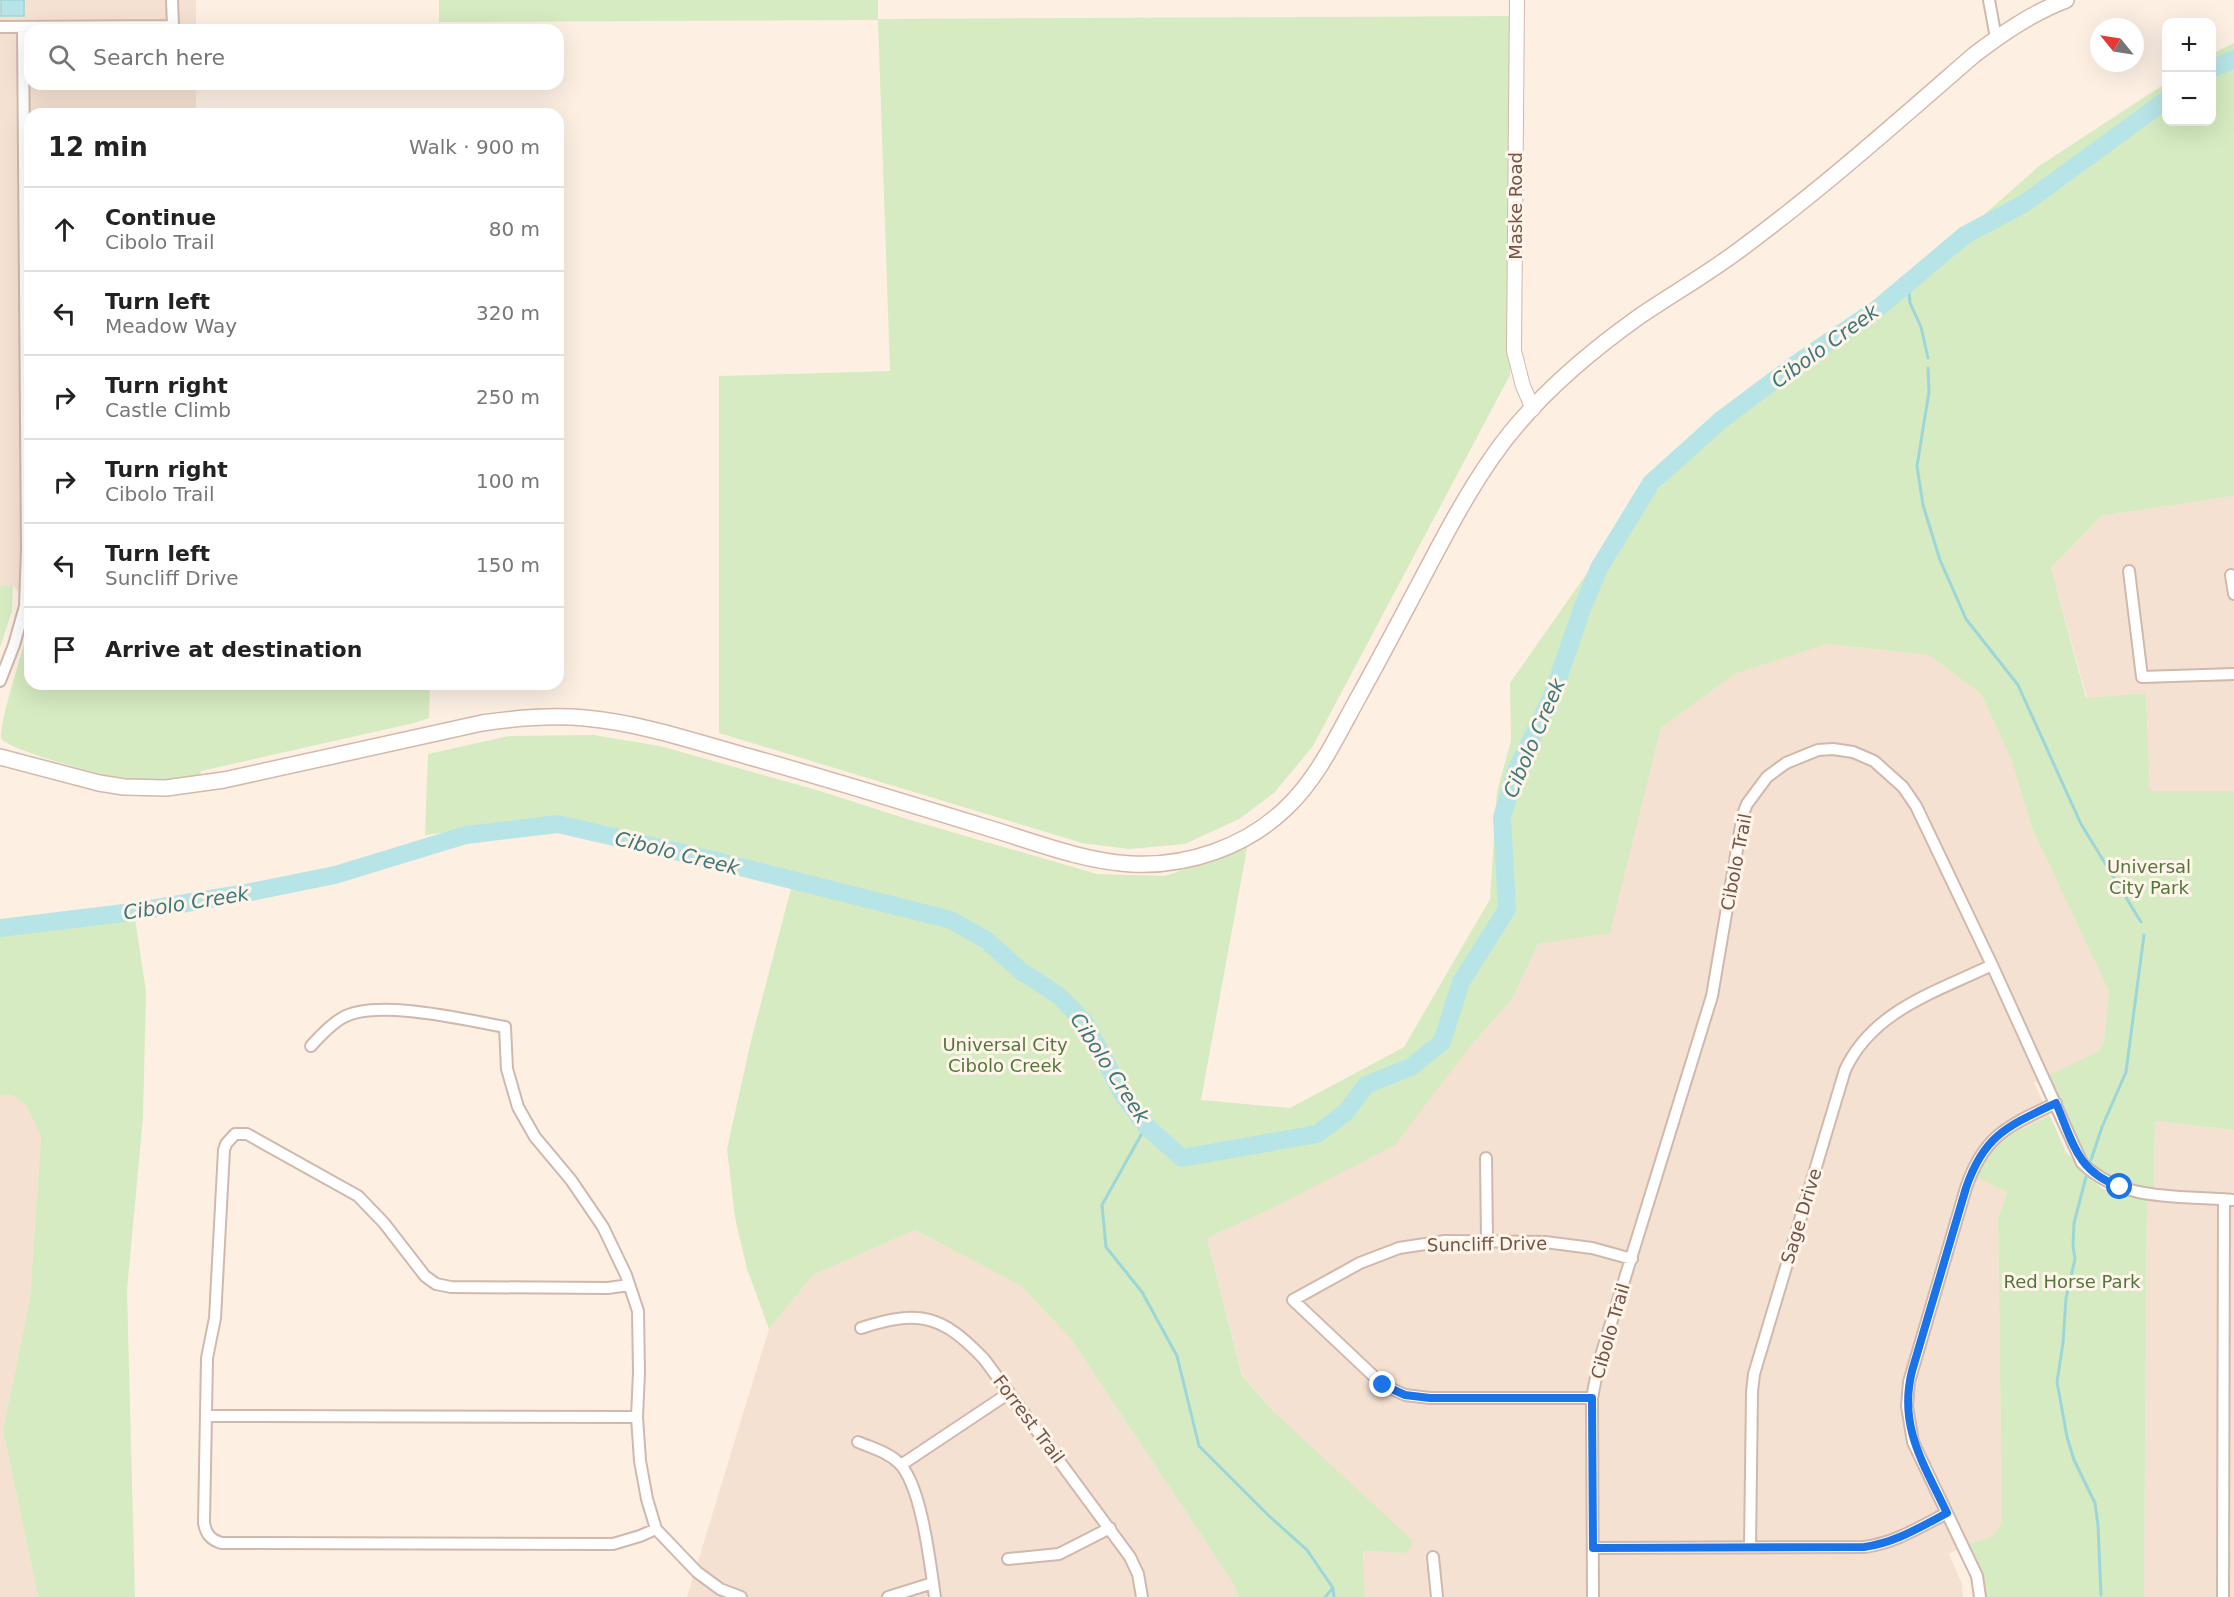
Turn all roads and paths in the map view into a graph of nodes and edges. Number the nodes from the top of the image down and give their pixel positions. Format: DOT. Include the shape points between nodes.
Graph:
graph roads {
  1 [pos="172,0"];
  2 [pos="1517,0"];
  3 [pos="1989,0"];
  4 [pos="2066,0"];
  5 [pos="173,24"];
  6 [pos="0,27"];
  7 [pos="23,27"];
  8 [pos="1996,38"];
  9 [pos="24,61"];
  10 [pos="25,90"];
  11 [pos="25,108"];
  12 [pos="1533,409"];
  13 [pos="2129,572"];
  14 [pos="2231,575"];
  15 [pos="2234,594"];
  16 [pos="24,610"];
  17 [pos="2234,674"];
  18 [pos="0,681"];
  19 [pos="0,757"];
  20 [pos="1992,965"];
  21 [pos="312,1046"];
  22 [pos="2056,1103"];
  23 [pos="1486,1158"];
  24 [pos="2229,1199"];
  25 [pos="1487,1241"];
  26 [pos="1632,1259"];
  27 [pos="629,1285"];
  28 [pos="861,1328"];
  29 [pos="1009,1393"];
  30 [pos="1592,1398"];
  31 [pos="206,1416"];
  32 [pos="637,1417"];
  33 [pos="858,1442"];
  34 [pos="901,1465"];
  35 [pos="1947,1513"];
  36 [pos="656,1528"];
  37 [pos="1110,1528"];
  38 [pos="2229,1546"];
  39 [pos="1750,1547"];
  40 [pos="1593,1548"];
  41 [pos="1433,1557"];
  42 [pos="1008,1559"];
  43 [pos="933,1583"];
  44 [pos="741,1597"];
  45 [pos="888,1597"];
  46 [pos="935,1597"];
  47 [pos="1142,1597"];
  48 [pos="1437,1597"];
  49 [pos="1593,1597"];
  50 [pos="1980,1597"];
  51 [pos="2223,1597"];
  1 -- 5 [label="street"];
  2 -- 12 [label="street, Maske Road" via="1514,351"];
  3 -- 8 [label="street"];
  4 -- 8 [label="main road"];
  6 -- 7 [label="street"];
  7 -- 9 [label="street"];
  8 -- 12 [label="main road" via="1803,202 1606,342"];
  10 -- 11 [label="street"];
  12 -- 19 [label="main road" via="1495,453 1462,503 1307,785 1260,830 1222,849 1189,859 1155,865 1088,857 657,731 589,718 482,723 255,774 166,788 99,783"];
  13 -- 17 [label="street" via="2142,677"];
  14 -- 15 [label="street"];
  16 -- 18 [label="street"];
  20 -- 22 [label="street, Cibolo Trail"];
  20 -- 26 [label="street, Cibolo Trail" via="1916,806 1903,787 1874,760 1853,752 1818,750 1786,763 1767,777 1753,793 1743,814 1712,996"];
  20 -- 39 [label="street, Sage Drive" via="1881,1022 1863,1039 1845,1070 1754,1374"];
  21 -- 27 [label="street" via="343,1017 371,1009 505,1027 507,1069 518,1107 535,1137 603,1227"];
  22 -- 24 [label="street, Cibolo Trail" via="2082,1163 2103,1180 2150,1196"];
  22 -- 35 [label="street" via="2012,1124 1987,1146 1977,1161 1912,1371 1907,1394 1910,1430"];
  23 -- 25 [label="street"];
  24 -- 38 [label="street"];
  25 -- 26 [label="street, Suncliff Drive" via="1570,1245"];
  25 -- 30 [label="street, Suncliff Drive" via="1446,1240 1399,1248 1360,1263 1293,1300 1383,1385 1405,1395"];
  26 -- 30 [label="street, Cibolo Trail" via="1599,1362"];
  27 -- 31 [label="street" via="608,1288 436,1284 358,1196 234,1129 224,1150"];
  27 -- 32 [label="street" via="638,1311"];
  28 -- 29 [label="street, Forrest Trail" via="912,1318 932,1319 966,1341"];
  29 -- 34 [label="street"];
  29 -- 37 [label="street, Forrest Trail"];
  30 -- 40 [label="street, Cibolo Trail"];
  31 -- 32 [label="street"];
  31 -- 36 [label="street" via="204,1522 212,1540 221,1543 613,1544"];
  32 -- 36 [label="street" via="640,1461"];
  33 -- 34 [label="street"];
  34 -- 43 [label="street" via="917,1498"];
  35 -- 39 [label="street" via="1881,1545"];
  35 -- 50 [label="street" via="1977,1576"];
  36 -- 44 [label="street" via="697,1572 720,1589"];
  37 -- 42 [label="street" via="1059,1554"];
  37 -- 47 [label="street, Forrest Trail" via="1138,1574"];
  38 -- 51 [label="street"];
  39 -- 40 [label="street"];
  40 -- 49 [label="street, Cibolo Trail"];
  41 -- 48 [label="street"];
  43 -- 45 [label="street"];
  43 -- 46 [label="street"];
}
